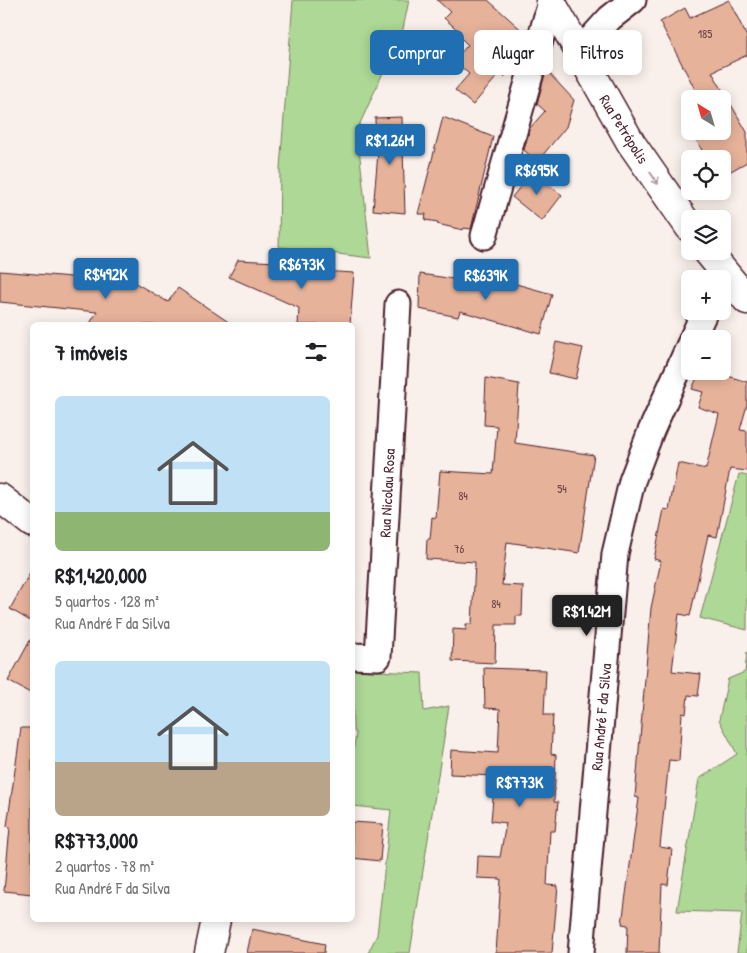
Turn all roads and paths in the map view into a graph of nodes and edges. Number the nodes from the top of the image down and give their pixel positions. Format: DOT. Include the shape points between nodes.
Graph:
graph roads {
  1 [pos="634,0"];
  2 [pos="550,1"];
  3 [pos="566,30"];
  4 [pos="599,30"];
  5 [pos="591,75"];
  6 [pos="681,215"];
  7 [pos="484,236"];
  8 [pos="716,267"];
  9 [pos="747,300"];
  10 [pos="398,304"];
  11 [pos="681,364"];
  12 [pos="0,498"];
  13 [pos="30,521"];
  14 [pos="355,656"];
  15 [pos="216,922"];
  16 [pos="209,953"];
  17 [pos="581,953"];
  1 -- 4 [label="street"];
  2 -- 3 [label="main road, Rua Petrópolis"];
  2 -- 7 [label="street"];
  5 -- 6 [label="main road, Rua Petrópolis, one-way" via="631,143"];
  8 -- 9 [label="main road"];
  10 -- 14 [label="street, Rua Nicolau Rosa" via="378,657"];
  11 -- 17 [label="street, Rua André F da Silva" via="632,481 615,554"];
  12 -- 13 [label="main road"];
  15 -- 16 [label="main road"];
}
